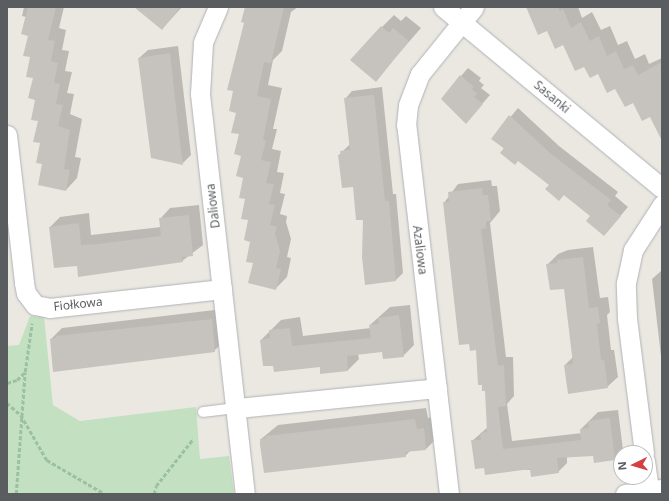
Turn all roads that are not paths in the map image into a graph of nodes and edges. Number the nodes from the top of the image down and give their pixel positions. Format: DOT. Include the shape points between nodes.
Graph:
graph roads {
  1 [pos="218,7"];
  2 [pos="443,7"];
  3 [pos="474,7"];
  4 [pos="462,22"];
  5 [pos="7,135"];
  6 [pos="662,188"];
  7 [pos="662,205"];
  8 [pos="222,289"];
  9 [pos="437,388"];
  10 [pos="237,408"];
  11 [pos="204,412"];
  12 [pos="643,445"];
  13 [pos="655,490"];
  14 [pos="245,494"];
  15 [pos="449,494"];
  16 [pos="625,494"];
  1 -- 8 [label="street, Daliowa" via="203,43 200,94"];
  2 -- 4 [label="street, Sasanki"];
  3 -- 4 [label="street, Azaliowa"];
  4 -- 6 [label="street, Sasanki"];
  4 -- 9 [label="street, Azaliowa" via="420,74 408,105 406,125"];
  5 -- 8 [label="street, Fiołkowa" via="24,283 26,293 35,305 50,308"];
  7 -- 12 [label="street" via="633,250 626,283 627,319"];
  8 -- 10 [label="street, Daliowa"];
  9 -- 10 [label="street"];
  9 -- 15 [label="street, Azaliowa"];
  10 -- 11 [label="lane"];
  10 -- 14 [label="street, Daliowa"];
  13 -- 16 [label="street"];
}
